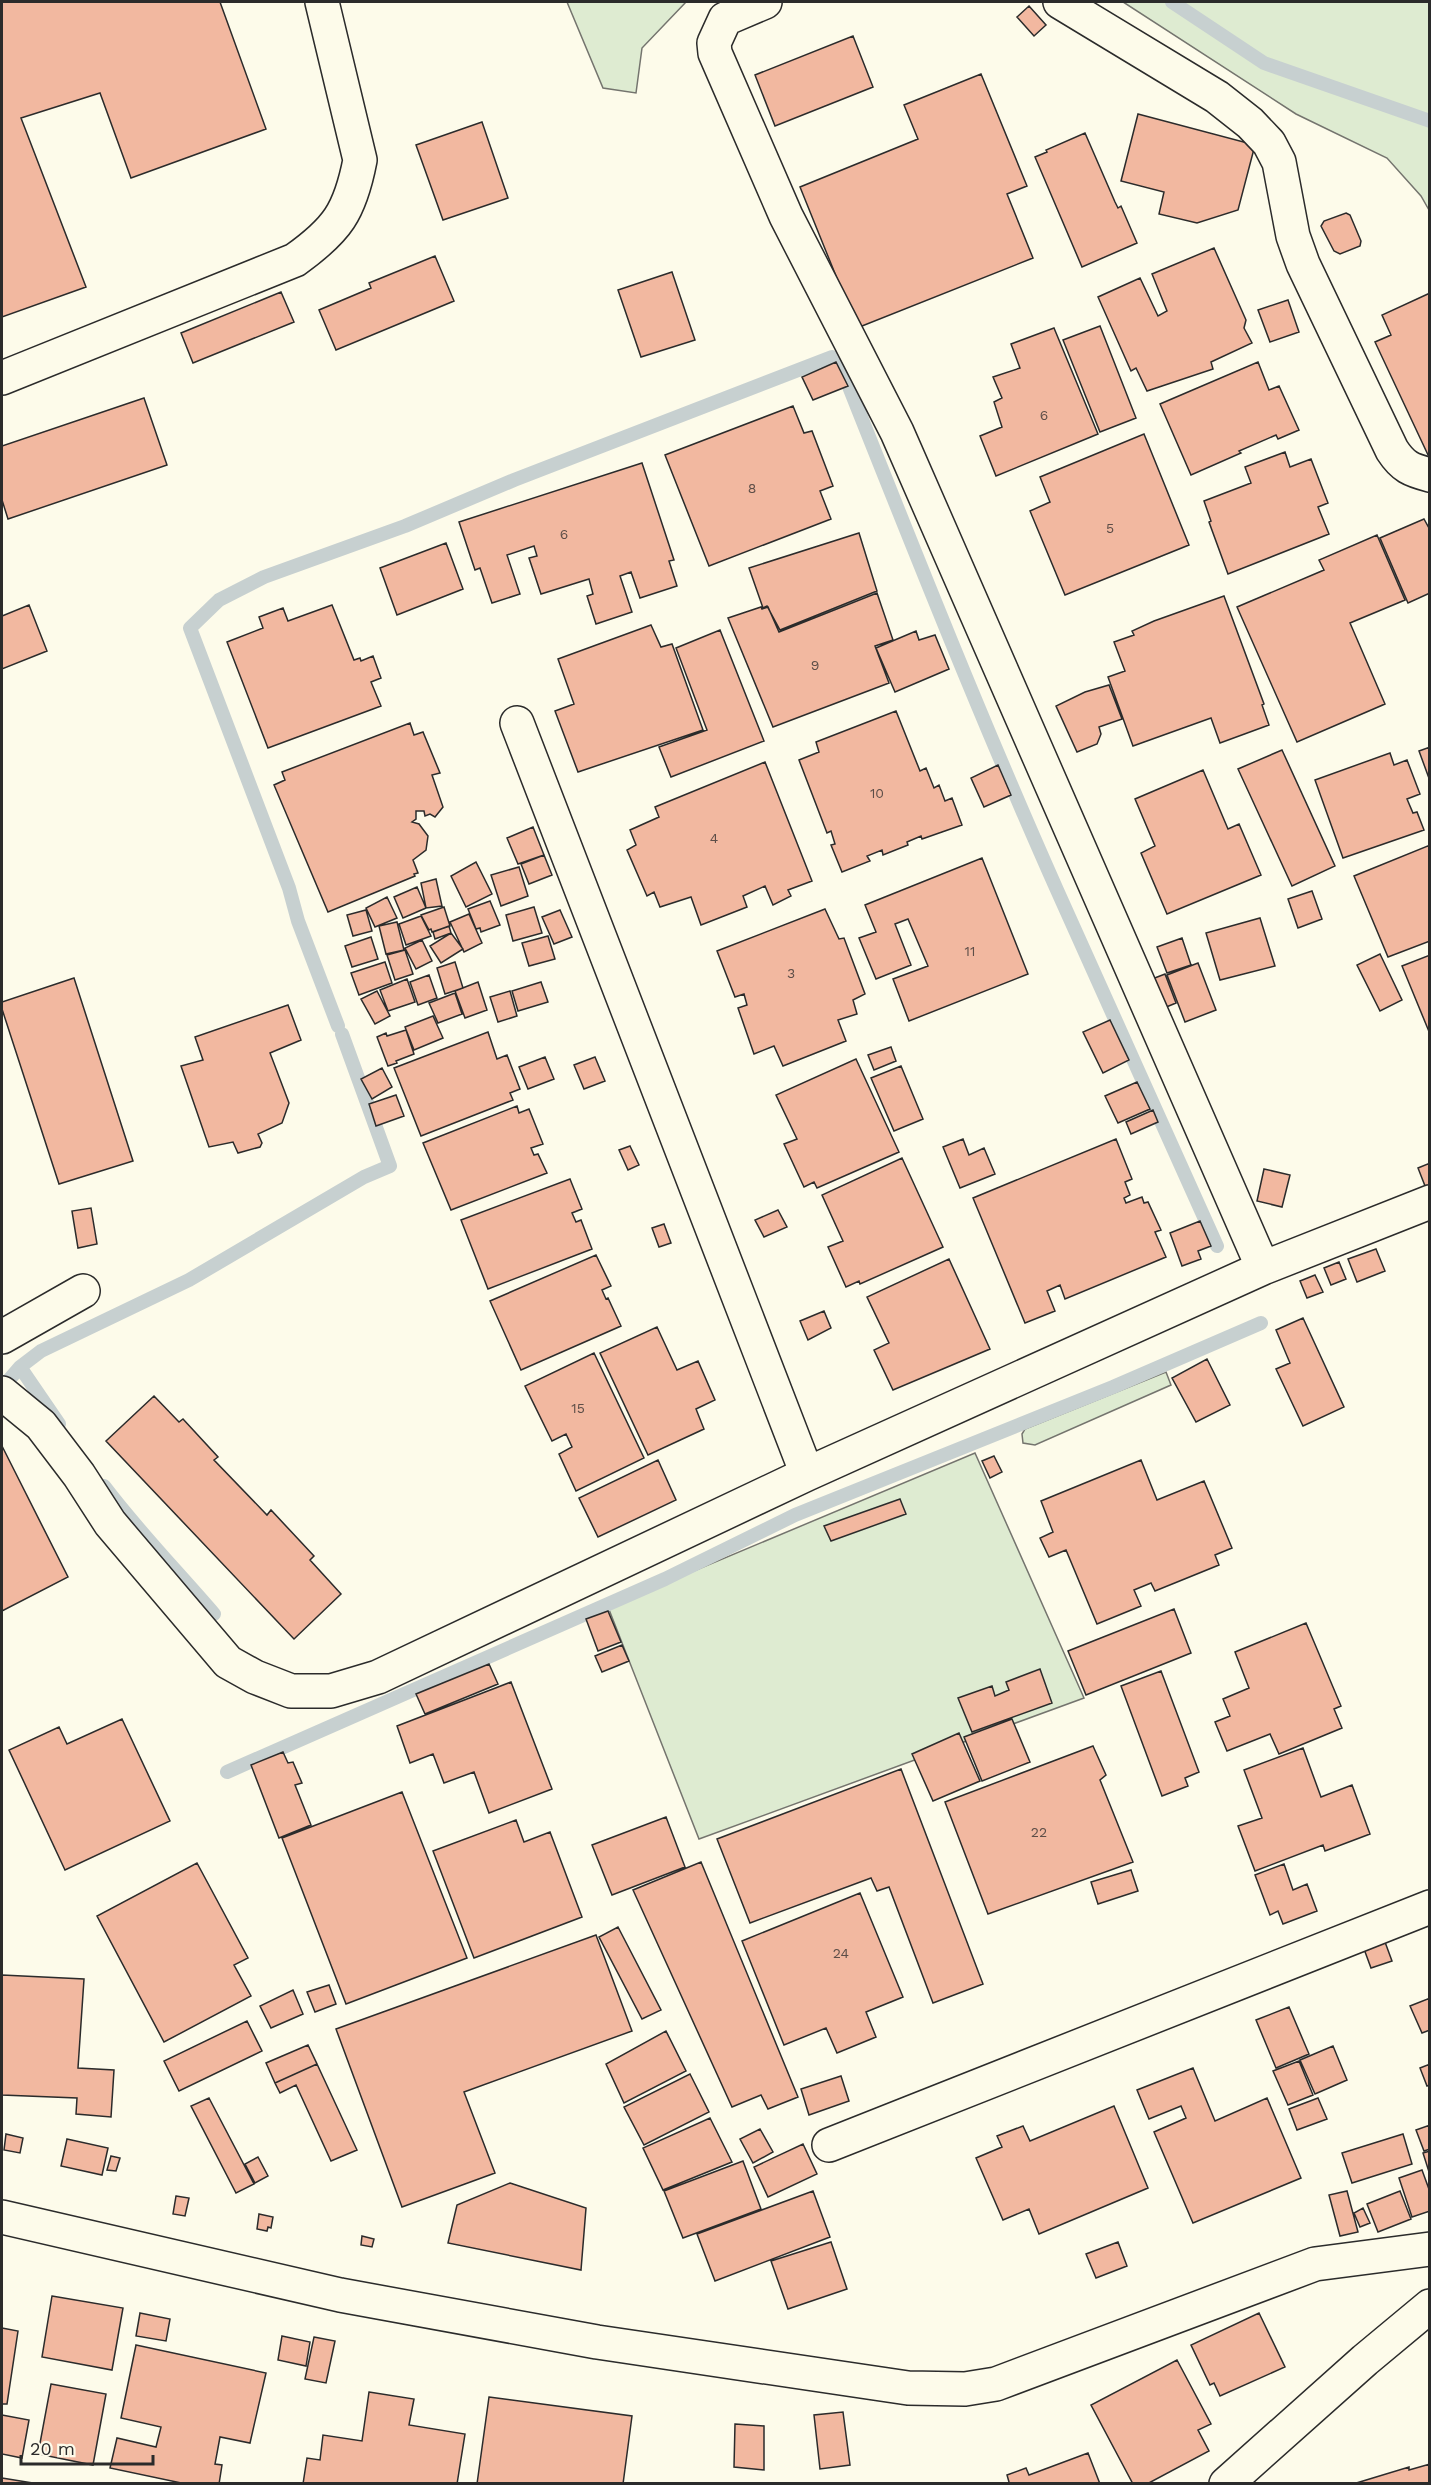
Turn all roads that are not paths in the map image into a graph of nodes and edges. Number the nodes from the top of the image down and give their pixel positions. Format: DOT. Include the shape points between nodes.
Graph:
graph roads {
  1 [pos="322,2"];
  2 [pos="765,2"];
  3 [pos="1060,2"];
  4 [pos="2,378"];
  5 [pos="1430,475"];
  6 [pos="518,723"];
  7 [pos="1430,1202"];
  8 [pos="1263,1268"];
  9 [pos="83,1291"];
  10 [pos="2,1337"];
  11 [pos="2,1394"];
  12 [pos="807,1474"];
  13 [pos="1430,1907"];
  14 [pos="829,2145"];
  15 [pos="2,2217"];
  16 [pos="1430,2249"];
  17 [pos="1430,2306"];
  18 [pos="1226,2484"];
  1 -- 4 [label="street" via="360,160 346,207 323,240 295,260"];
  2 -- 8 [label="street" via="725,19 716,36 715,53 786,216 897,432"];
  3 -- 5 [label="street" via="1216,97 1269,142 1279,162 1293,236 1303,264 1392,450 1401,463"];
  6 -- 12 [label="street"];
  7 -- 8 [label="street"];
  8 -- 12 [label="street"];
  9 -- 10 [label="street"];
  11 -- 12 [label="street" via="41,1425 110,1523 228,1662 291,1691 331,1691 378,1677"];
  13 -- 14 [label="street"];
  15 -- 16 [label="street" via="340,2295 597,2342 908,2388 942,2389 996,2384 1315,2264"];
  17 -- 18 [label="street"];
}
